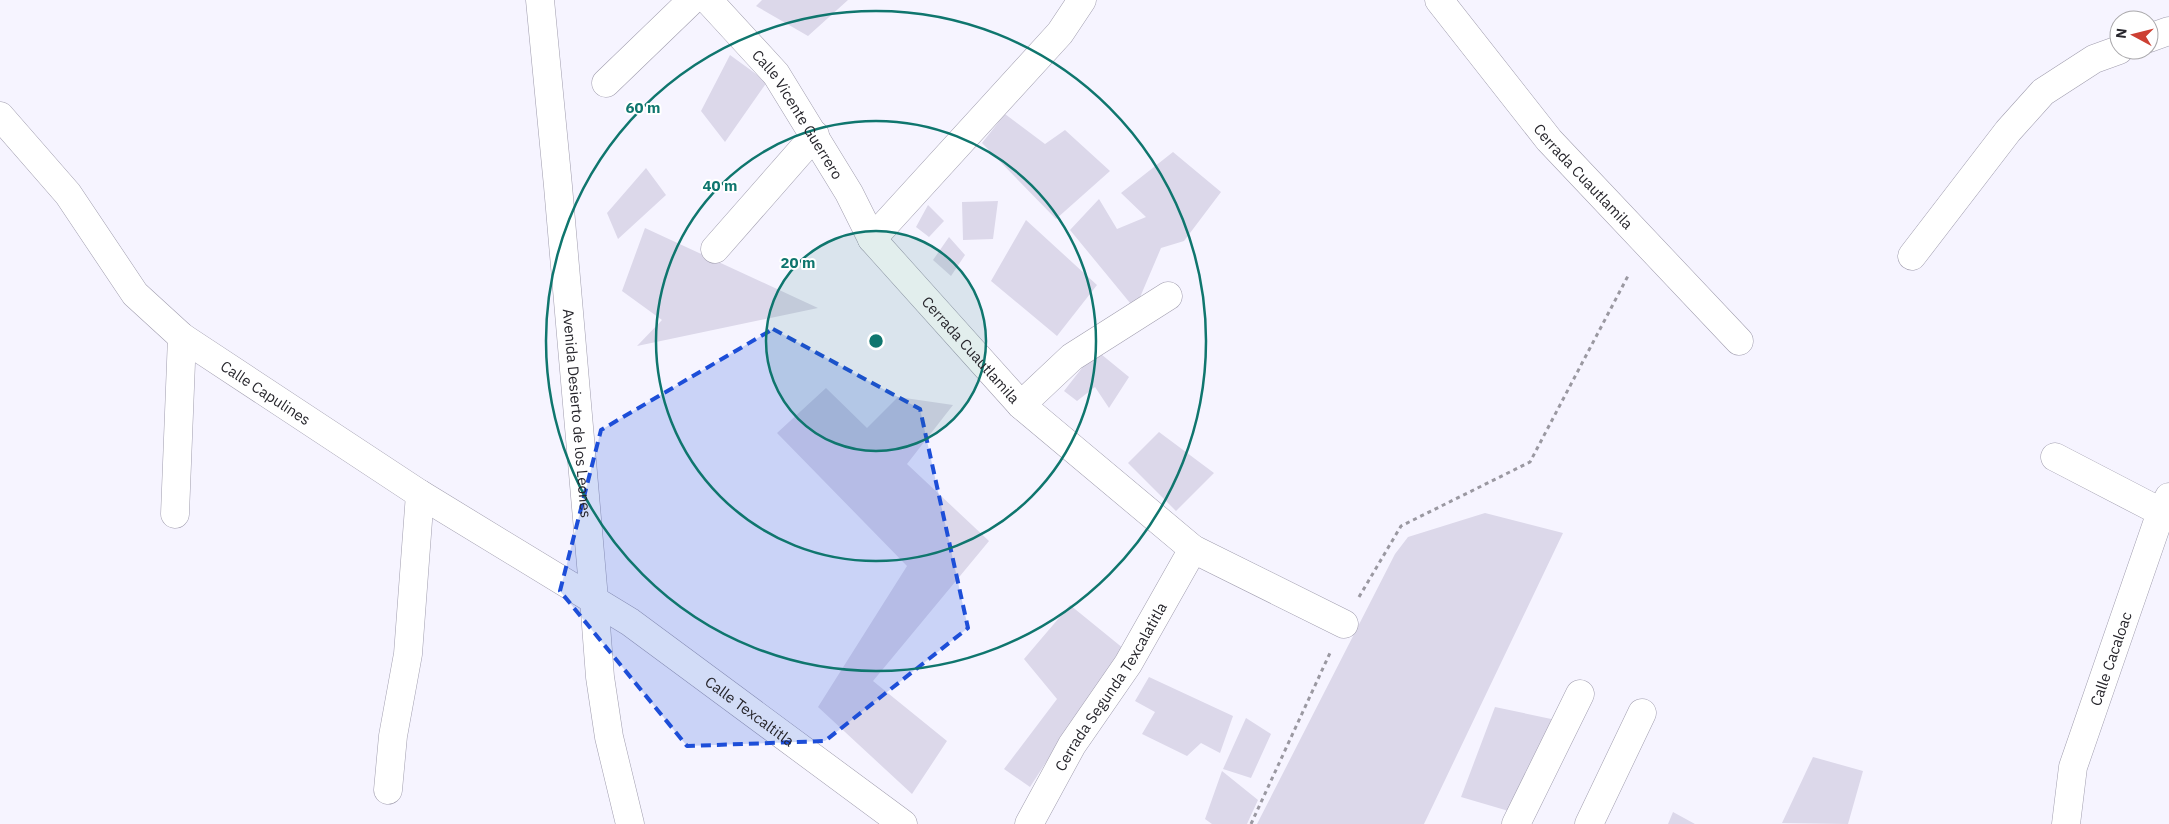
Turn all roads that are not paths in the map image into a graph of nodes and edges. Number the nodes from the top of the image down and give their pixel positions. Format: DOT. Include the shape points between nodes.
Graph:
graph roads {
  1 [pos="540,0"];
  2 [pos="692,0"];
  3 [pos="708,0"];
  4 [pos="1082,0"];
  5 [pos="1439,0"];
  6 [pos="2109,54"];
  7 [pos="606,83"];
  8 [pos="0,116"];
  9 [pos="815,134"];
  10 [pos="872,239"];
  11 [pos="715,249"];
  12 [pos="1912,256"];
  13 [pos="1168,296"];
  14 [pos="182,337"];
  15 [pos="1739,341"];
  16 [pos="1021,405"];
  17 [pos="2055,457"];
  18 [pos="420,494"];
  19 [pos="2165,504"];
  20 [pos="175,514"];
  21 [pos="1193,549"];
  22 [pos="594,599"];
  23 [pos="1344,624"];
  24 [pos="1580,694"];
  25 [pos="1642,713"];
  26 [pos="388,790"];
  27 [pos="630,824"];
  28 [pos="904,824"];
  29 [pos="1029,824"];
  30 [pos="1516,824"];
  31 [pos="1590,824"];
  32 [pos="2066,824"];
  1 -- 22 [label="street, Avenida Desierto de los Leones"];
  2 -- 7 [label="street"];
  3 -- 9 [label="street, Calle Vicente Guerrero" via="776,74"];
  4 -- 10 [label="street" via="1060,33"];
  5 -- 15 [label="street, Cerrada Cuautlamila" via="1549,140"];
  6 -- 12 [label="street" via="2094,59 2043,92"];
  8 -- 14 [label="street, Calle Capulines" via="68,194 135,294"];
  9 -- 10 [label="street, Calle Vicente Guerrero"];
  9 -- 11 [label="street"];
  10 -- 16 [label="street, Cerrada Cuautlamila"];
  13 -- 16 [label="street" via="1072,357"];
  14 -- 18 [label="street, Calle Capulines"];
  14 -- 20 [label="street"];
  16 -- 21 [label="street, Cerrada Cuautlamila"];
  17 -- 19 [label="street"];
  18 -- 22 [label="street, Calle Capulines"];
  18 -- 26 [label="street" via="408,654 393,736"];
  19 -- 32 [label="street, Calle Cacaloac" via="2073,767"];
  21 -- 23 [label="street, Cerrada Cuautlamila"];
  21 -- 29 [label="street, Cerrada Segunda Texcalatitla" via="1128,664 1072,745"];
  22 -- 27 [label="street, Avenida Desierto de los Leones" via="609,737"];
  22 -- 28 [label="street, Calle Texcaltitla" via="630,622"];
  24 -- 30 [label="street"];
  25 -- 31 [label="street"];
}
